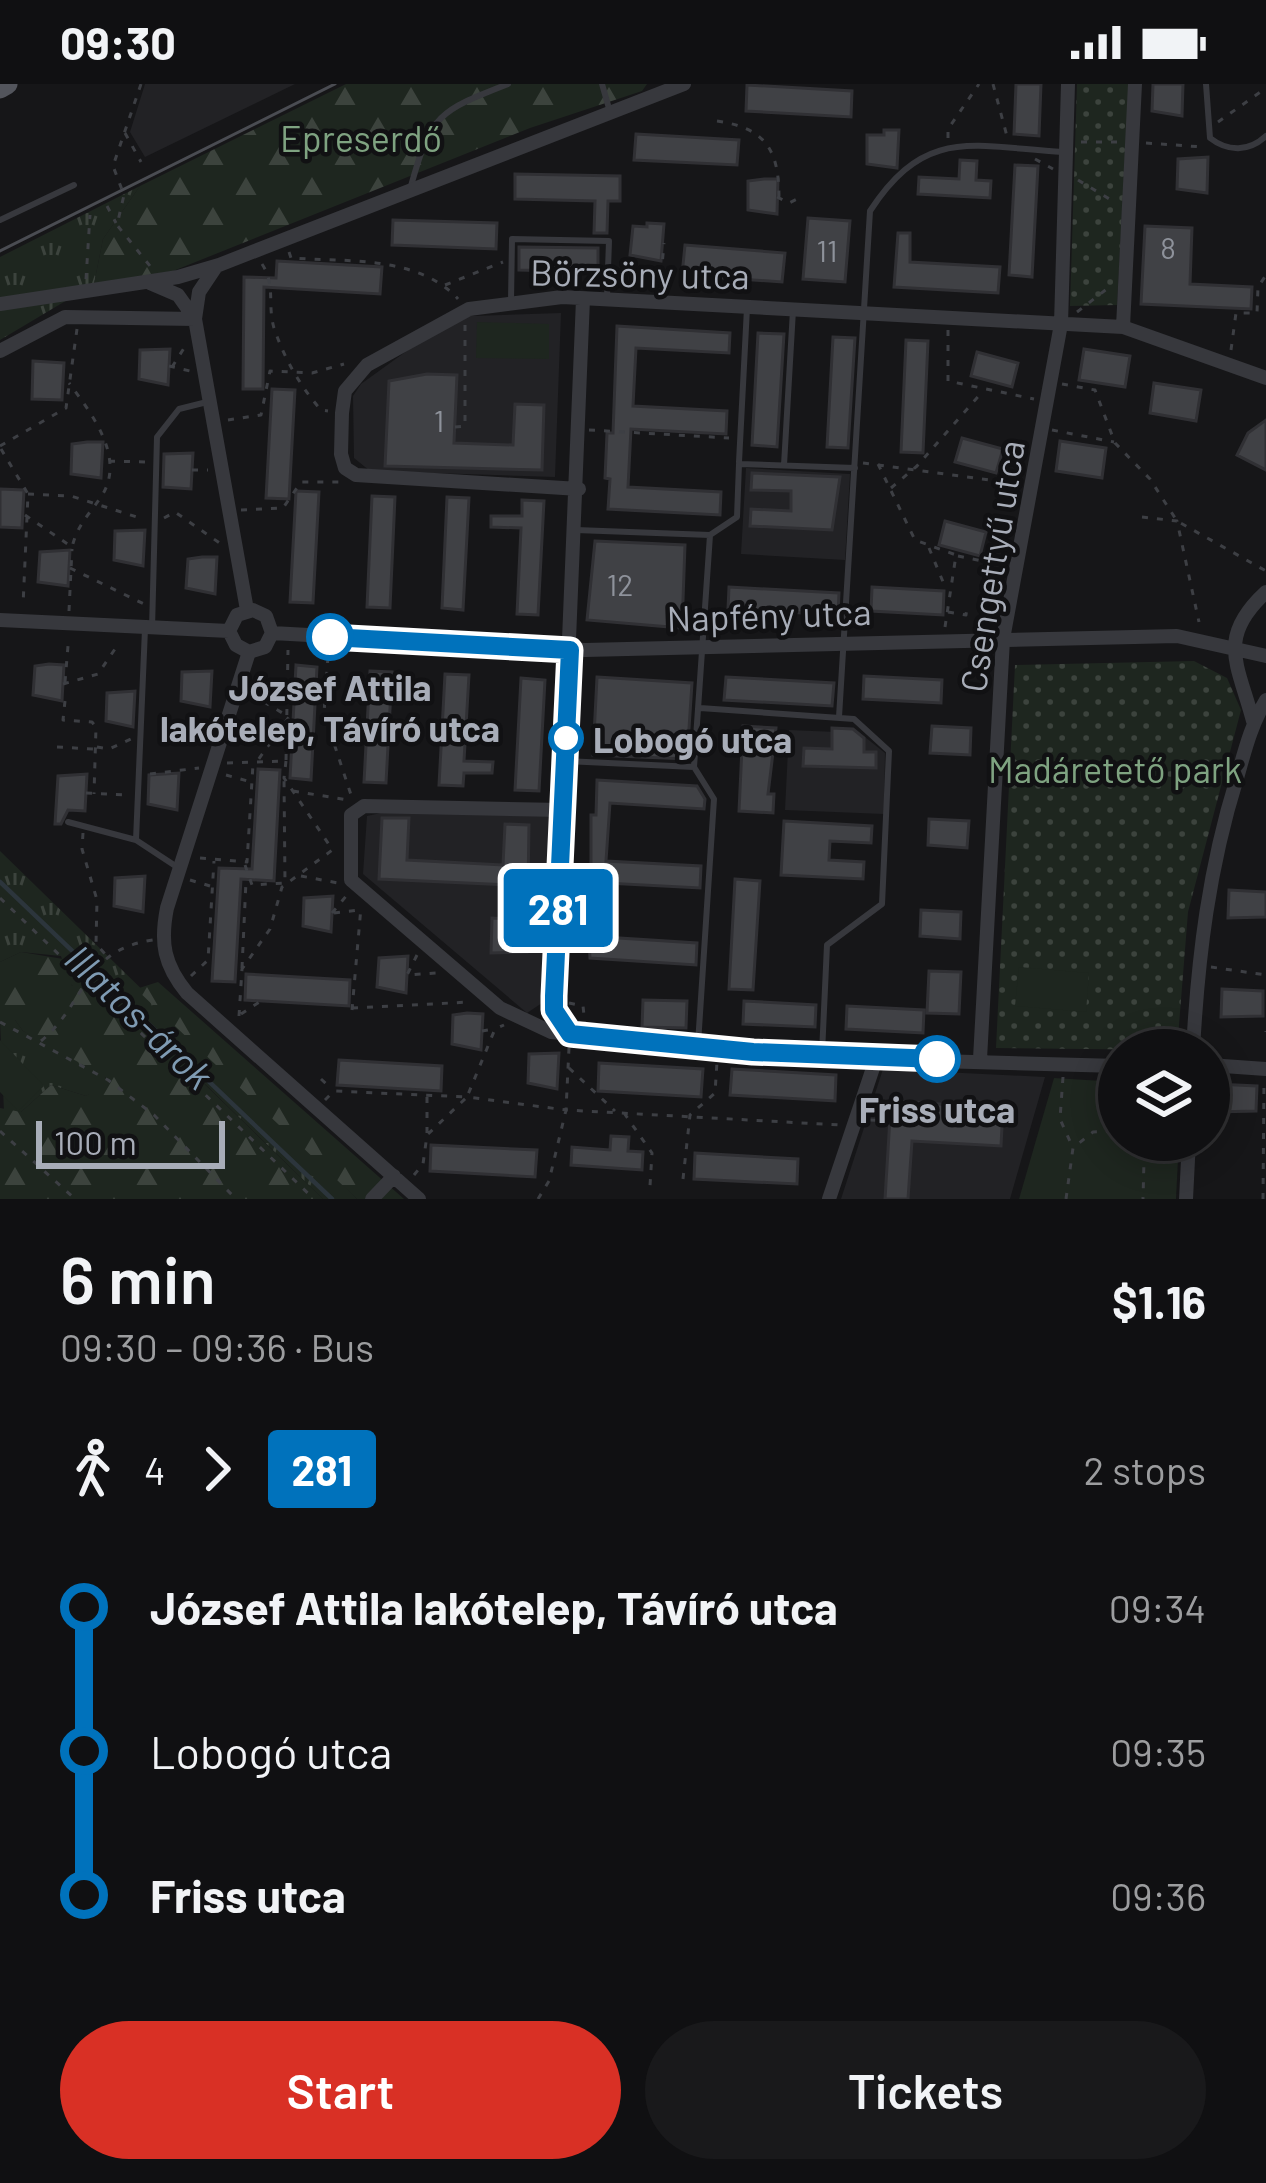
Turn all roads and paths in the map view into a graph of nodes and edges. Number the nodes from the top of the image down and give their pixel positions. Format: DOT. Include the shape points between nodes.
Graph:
graph roads {
  1 [pos="141,84"];
  2 [pos="508,84"];
  3 [pos="602,84"];
  4 [pos="684,84"];
  5 [pos="979,84"];
  6 [pos="993,84"];
  7 [pos="1068,84"];
  8 [pos="1135,84"];
  9 [pos="1206,84"];
  10 [pos="1266,88"];
  11 [pos="611,116"];
  12 [pos="717,122"];
  13 [pos="1206,130"];
  14 [pos="124,131"];
  15 [pos="1266,136"];
  16 [pos="1132,142"];
  17 [pos="948,146"];
  18 [pos="1189,146"];
  19 [pos="1225,148"];
  20 [pos="1015,149"];
  21 [pos="1063,150"];
  22 [pos="141,162"];
  23 [pos="1063,175"];
  24 [pos="74,185"];
  25 [pos="411,187"];
  26 [pos="801,197"];
  27 [pos="107,206"];
  28 [pos="1129,206"];
  29 [pos="90,215"];
  30 [pos="0,220"];
  31 [pos="117,225"];
  32 [pos="285,236"];
  33 [pos="664,243"];
  34 [pos="252,249"];
  35 [pos="511,259"];
  36 [pos="219,265"];
  37 [pos="1125,274"];
  38 [pos="1266,275"];
  39 [pos="178,277"];
  40 [pos="143,281"];
  41 [pos="443,286"];
  42 [pos="86,290"];
  43 [pos="607,297"];
  44 [pos="584,299"];
  45 [pos="659,300"];
  46 [pos="511,301"];
  47 [pos="0,304"];
  48 [pos="747,304"];
  49 [pos="460,306"];
  50 [pos="794,307"];
  51 [pos="864,310"];
  52 [pos="949,316"];
  53 [pos="80,317"];
  54 [pos="195,319"];
  55 [pos="1061,324"];
  56 [pos="1123,327"];
  57 [pos="187,343"];
  58 [pos="0,351"];
  59 [pos="1226,363"];
  60 [pos="344,364"];
  61 [pos="193,372"];
  62 [pos="294,373"];
  63 [pos="1266,378"];
  64 [pos="68,382"];
  65 [pos="1051,382"];
  66 [pos="984,390"];
  67 [pos="210,401"];
  68 [pos="1048,401"];
  69 [pos="342,412"];
  70 [pos="214,422"];
  71 [pos="455,427"];
  72 [pos="1043,428"];
  73 [pos="581,429"];
  74 [pos="740,438"];
  75 [pos="1115,442"];
  76 [pos="0,447"];
  77 [pos="106,461"];
  78 [pos="155,462"];
  79 [pos="739,464"];
  80 [pos="878,464"];
  81 [pos="784,465"];
  82 [pos="855,466"];
  83 [pos="917,466"];
  84 [pos="192,470"];
  85 [pos="222,471"];
  86 [pos="367,479"];
  87 [pos="1033,487"];
  88 [pos="579,489"];
  89 [pos="890,489"];
  90 [pos="28,494"];
  91 [pos="97,502"];
  92 [pos="229,511"];
  93 [pos="25,515"];
  94 [pos="1142,517"];
  95 [pos="158,520"];
  96 [pos="1178,521"];
  97 [pos="577,530"];
  98 [pos="710,535"];
  99 [pos="235,542"];
  100 [pos="928,545"];
  101 [pos="72,547"];
  102 [pos="956,555"];
  103 [pos="70,568"];
  104 [pos="1017,568"];
  105 [pos="1266,572"];
  106 [pos="947,590"];
  107 [pos="1266,592"];
  108 [pos="968,606"];
  109 [pos="153,608"];
  110 [pos="247,610"];
  111 [pos="946,612"];
  112 [pos="0,620"];
  113 [pos="22,622"];
  114 [pos="1199,622"];
  115 [pos="68,625"];
  116 [pos="149,629"];
  117 [pos="230,631"];
  118 [pos="272,633"];
  119 [pos="289,634"];
  120 [pos="1003,638"];
  121 [pos="945,640"];
  122 [pos="842,642"];
  123 [pos="706,644"];
  124 [pos="68,646"];
  125 [pos="1232,646"];
  126 [pos="115,649"];
  127 [pos="570,650"];
  128 [pos="249,652"];
  129 [pos="1266,656"];
  130 [pos="328,657"];
  131 [pos="259,700"];
  132 [pos="1266,700"];
  133 [pos="64,701"];
  134 [pos="700,708"];
  135 [pos="289,717"];
  136 [pos="839,717"];
  137 [pos="1253,721"];
  138 [pos="139,735"];
  139 [pos="57,747"];
  140 [pos="95,748"];
  141 [pos="286,760"];
  142 [pos="564,761"];
  143 [pos="255,762"];
  144 [pos="213,767"];
  145 [pos="694,767"];
  146 [pos="136,775"];
  147 [pos="284,778"];
  148 [pos="252,783"];
  149 [pos="291,791"];
  150 [pos="86,794"];
  151 [pos="94,794"];
  152 [pos="135,796"];
  153 [pos="355,806"];
  154 [pos="562,810"];
  155 [pos="68,822"];
  156 [pos="84,825"];
  157 [pos="351,835"];
  158 [pos="136,840"];
  159 [pos="333,850"];
  160 [pos="214,859"];
  161 [pos="244,862"];
  162 [pos="180,867"];
  163 [pos="299,875"];
  164 [pos="246,877"];
  165 [pos="285,883"];
  166 [pos="212,887"];
  167 [pos="358,890"];
  168 [pos="0,898"];
  169 [pos="362,910"];
  170 [pos="161,939"];
  171 [pos="422,944"];
  172 [pos="106,958"];
  173 [pos="1198,965"];
  174 [pos="242,969"];
  175 [pos="456,971"];
  176 [pos="1266,975"];
  177 [pos="87,976"];
  178 [pos="181,985"];
  179 [pos="490,999"];
  180 [pos="261,1001"];
  181 [pos="563,1003"];
  182 [pos="239,1016"];
  183 [pos="517,1020"];
  184 [pos="0,1022"];
  185 [pos="225,1025"];
  186 [pos="585,1025"];
  187 [pos="495,1029"];
  188 [pos="1193,1029"];
  189 [pos="482,1031"];
  190 [pos="570,1034"];
  191 [pos="40,1042"];
  192 [pos="698,1046"];
  193 [pos="718,1048"];
  194 [pos="822,1057"];
  195 [pos="876,1059"];
  196 [pos="980,1059"];
  197 [pos="1064,1063"];
  198 [pos="1098,1065"];
  199 [pos="1230,1066"];
  200 [pos="568,1067"];
  201 [pos="1265,1069"];
  202 [pos="321,1079"];
  203 [pos="334,1090"];
  204 [pos="427,1092"];
  205 [pos="467,1097"];
  206 [pos="318,1108"];
  207 [pos="566,1110"];
  208 [pos="620,1112"];
  209 [pos="690,1115"];
  210 [pos="890,1121"];
  211 [pos="855,1122"];
  212 [pos="0,1131"];
  213 [pos="1098,1132"];
  214 [pos="427,1135"];
  215 [pos="1073,1148"];
  216 [pos="1144,1161"];
  217 [pos="1188,1161"];
  218 [pos="683,1179"];
  219 [pos="399,1181"];
  220 [pos="650,1186"];
  221 [pos="75,1199"];
  222 [pos="236,1199"];
  223 [pos="314,1199"];
  224 [pos="372,1199"];
  225 [pos="419,1199"];
  226 [pos="538,1199"];
  227 [pos="829,1199"];
  228 [pos="1066,1199"];
  229 [pos="1143,1199"];
  230 [pos="1186,1199"];
  231 [pos="1263,1199"];
  1 -- 14 [label="path"];
  2 -- 25 [label="lane" via="440,116"];
  3 -- 11 [label="lane"];
  4 -- 11 [label="street"];
  5 -- 17 [label="path" via="948,129"];
  6 -- 20 [label="path"];
  7 -- 21 [label="street, Csengettyű utca"];
  8 -- 16 [label="street"];
  9 -- 13 [label="lane"];
  10 -- 13 [label="path"];
  11 -- 25 [label="street"];
  12 -- 26 [label="path" via="766,137 777,161 778,198"];
  13 -- 18 [label="path"];
  13 -- 19 [label="lane"];
  14 -- 22 [label="path"];
  14 -- 31 [label="path" via="112,166 122,196"];
  15 -- 19 [label="lane"];
  16 -- 18 [label="path"];
  16 -- 21 [label="path"];
  16 -- 28 [label="street"];
  17 -- 20 [label="lane"];
  17 -- 51 [label="lane" via="905,169 870,211"];
  18 -- 19 [label="path"];
  20 -- 21 [label="lane"];
  20 -- 23 [label="path"];
  21 -- 23 [label="street, Csengettyű utca"];
  23 -- 28 [label="path"];
  23 -- 55 [label="street, Csengettyű utca"];
  24 -- 30 [label="lane"];
  25 -- 32 [label="street"];
  27 -- 31 [label="path"];
  28 -- 37 [label="street"];
  29 -- 42 [label="path"];
  31 -- 39 [label="path" via="137,256"];
  32 -- 34 [label="street"];
  32 -- 41 [label="path" via="291,258 395,267"];
  33 -- 45 [label="path"];
  34 -- 36 [label="street"];
  34 -- 62 [label="path" via="272,279 273,324"];
  35 -- 41 [label="path"];
  35 -- 43 [label="lane" via="512,239 609,241"];
  35 -- 46 [label="lane"];
  36 -- 39 [label="street"];
  36 -- 54 [label="street" via="199,292"];
  37 -- 55 [label="path"];
  37 -- 56 [label="street"];
  38 -- 59 [label="path" via="1257,313 1236,313"];
  39 -- 40 [label="street"];
  40 -- 42 [label="street"];
  40 -- 54 [label="street" via="178,295"];
  41 -- 49 [label="path"];
  42 -- 47 [label="street"];
  43 -- 44 [label="street, Börzsöny utca"];
  43 -- 45 [label="street, Börzsöny utca"];
  44 -- 46 [label="street, Börzsöny utca"];
  44 -- 73 [label="street"];
  45 -- 48 [label="street, Börzsöny utca"];
  46 -- 49 [label="street, Börzsöny utca"];
  48 -- 50 [label="street, Börzsöny utca"];
  48 -- 74 [label="lane"];
  49 -- 69 [label="street, Börzsöny utca" via="367,365 345,391"];
  49 -- 71 [label="path" via="468,337 465,426"];
  50 -- 51 [label="street, Börzsöny utca"];
  50 -- 81 [label="lane"];
  51 -- 52 [label="street, Börzsöny utca"];
  51 -- 82 [label="lane"];
  52 -- 55 [label="street, Börzsöny utca"];
  52 -- 66 [label="path" via="948,381"];
  53 -- 54 [label="street"];
  53 -- 58 [label="street" via="54,321"];
  53 -- 64 [label="path"];
  54 -- 67 [label="street"];
  55 -- 56 [label="street, Börzsöny utca"];
  55 -- 65 [label="street, Csengettyű utca"];
  56 -- 59 [label="street, Börzsöny utca"];
  57 -- 61 [label="path" via="171,366"];
  59 -- 63 [label="street, Börzsöny utca"];
  60 -- 62 [label="path"];
  62 -- 69 [label="path" via="321,410"];
  62 -- 70 [label="path" via="265,374 261,415"];
  64 -- 76 [label="path" via="65,408"];
  64 -- 77 [label="path" via="107,436"];
  65 -- 68 [label="street, Csengettyű utca"];
  65 -- 75 [label="path" via="1095,390"];
  66 -- 68 [label="path"];
  66 -- 83 [label="path"];
  67 -- 70 [label="street"];
  67 -- 78 [label="lane" via="179,409 157,437"];
  68 -- 72 [label="street, Csengettyű utca"];
  69 -- 86 [label="street" via="346,468"];
  70 -- 85 [label="street"];
  72 -- 75 [label="path"];
  72 -- 87 [label="street, Csengettyű utca"];
  73 -- 74 [label="path"];
  73 -- 88 [label="street"];
  74 -- 79 [label="lane"];
  75 -- 96 [label="path"];
  76 -- 90 [label="path"];
  77 -- 78 [label="path"];
  77 -- 91 [label="path"];
  78 -- 95 [label="lane"];
  79 -- 81 [label="lane"];
  79 -- 98 [label="lane" via="736,517"];
  80 -- 82 [label="path"];
  80 -- 83 [label="path"];
  80 -- 89 [label="path"];
  81 -- 82 [label="lane"];
  82 -- 122 [label="lane"];
  83 -- 87 [label="path"];
  83 -- 89 [label="path"];
  84 -- 85 [label="path"];
  85 -- 92 [label="street"];
  86 -- 88 [label="street"];
  86 -- 92 [label="path" via="301,482 284,508"];
  87 -- 104 [label="street, Csengettyű utca"];
  88 -- 97 [label="street"];
  89 -- 100 [label="path" via="908,531"];
  90 -- 91 [label="path"];
  90 -- 93 [label="path"];
  91 -- 95 [label="path"];
  91 -- 101 [label="path" via="78,522"];
  92 -- 99 [label="street"];
  93 -- 101 [label="path"];
  93 -- 113 [label="path"];
  94 -- 96 [label="path"];
  95 -- 99 [label="path" via="175,512 221,544"];
  95 -- 109 [label="lane"];
  96 -- 105 [label="path"];
  96 -- 114 [label="path"];
  97 -- 98 [label="lane"];
  97 -- 127 [label="street"];
  98 -- 123 [label="lane"];
  99 -- 110 [label="street"];
  100 -- 102 [label="path"];
  100 -- 106 [label="path"];
  101 -- 103 [label="path"];
  102 -- 104 [label="path"];
  102 -- 106 [label="path"];
  103 -- 109 [label="path"];
  103 -- 115 [label="path"];
  104 -- 120 [label="street, Csengettyű utca"];
  106 -- 111 [label="path"];
  107 -- 125 [label="street" via="1241,619"];
  108 -- 111 [label="path" via="966,615"];
  109 -- 116 [label="lane"];
  110 -- 117 [label="street"];
  110 -- 118 [label="street" via="266,616"];
  111 -- 121 [label="path"];
  112 -- 113 [label="street"];
  113 -- 115 [label="street"];
  115 -- 116 [label="street"];
  116 -- 117 [label="street"];
  116 -- 152 [label="lane"];
  117 -- 128 [label="street"];
  118 -- 119 [label="street, Napfény utca"];
  118 -- 128 [label="street" via="265,647"];
  119 -- 127 [label="street, Napfény utca"];
  119 -- 135 [label="path"];
  120 -- 121 [label="street, Napfény utca"];
  120 -- 125 [label="street, Napfény utca" via="1177,636"];
  120 -- 196 [label="street, Csengettyű utca"];
  121 -- 122 [label="street, Napfény utca"];
  122 -- 123 [label="street, Napfény utca"];
  122 -- 136 [label="lane"];
  123 -- 127 [label="street, Napfény utca"];
  123 -- 134 [label="lane"];
  124 -- 126 [label="path" via="64,684 98,674"];
  125 -- 129 [label="street, Napfény utca"];
  125 -- 137 [label="street"];
  127 -- 142 [label="street"];
  128 -- 144 [label="street"];
  130 -- 153 [label="path" via="324,713"];
  131 -- 135 [label="path"];
  132 -- 137 [label="street"];
  133 -- 140 [label="path" via="63,720 96,727"];
  134 -- 136 [label="lane"];
  134 -- 145 [label="lane"];
  135 -- 141 [label="path"];
  135 -- 143 [label="path"];
  136 -- 194 [label="lane" via="854,719 890,751 886,888 875,911 826,946"];
  137 -- 173 [label="street" via="1219,838"];
  138 -- 140 [label="path"];
  139 -- 140 [label="path"];
  140 -- 151 [label="path"];
  141 -- 143 [label="path"];
  141 -- 147 [label="path"];
  142 -- 145 [label="lane"];
  142 -- 154 [label="street"];
  143 -- 144 [label="path"];
  143 -- 148 [label="path"];
  144 -- 146 [label="path"];
  144 -- 148 [label="path"];
  144 -- 162 [label="street"];
  145 -- 192 [label="lane" via="714,799"];
  147 -- 149 [label="path"];
  147 -- 165 [label="path"];
  148 -- 161 [label="path"];
  149 -- 153 [label="path"];
  149 -- 159 [label="path"];
  150 -- 151 [label="path"];
  151 -- 152 [label="path"];
  152 -- 158 [label="lane"];
  153 -- 154 [label="street"];
  153 -- 157 [label="street"];
  154 -- 190 [label="street" via="554,1010"];
  155 -- 156 [label="lane"];
  156 -- 158 [label="lane"];
  156 -- 172 [label="path" via="97,944"];
  157 -- 159 [label="path"];
  157 -- 167 [label="street"];
  158 -- 162 [label="lane"];
  159 -- 163 [label="path"];
  160 -- 161 [label="path"];
  160 -- 162 [label="path"];
  160 -- 166 [label="path"];
  161 -- 164 [label="path"];
  162 -- 166 [label="path"];
  162 -- 170 [label="street"];
  163 -- 165 [label="path"];
  163 -- 167 [label="path"];
  164 -- 165 [label="path" via="253,885"];
  164 -- 174 [label="path"];
  165 -- 174 [label="path" via="270,929"];
  166 -- 178 [label="path" via="208,960"];
  167 -- 169 [label="path"];
  167 -- 169 [label="path" via="332,914"];
  167 -- 171 [label="street"];
  168 -- 177 [label="path"];
  169 -- 179 [label="path" via="352,1009"];
  170 -- 172 [label="path"];
  170 -- 178 [label="street"];
  171 -- 175 [label="street"];
  171 -- 175 [label="path" via="407,975"];
  172 -- 177 [label="path"];
  173 -- 176 [label="path"];
  173 -- 188 [label="street"];
  174 -- 182 [label="path"];
  175 -- 179 [label="street"];
  177 -- 191 [label="path"];
  177 -- 223 [label="path"];
  178 -- 185 [label="street"];
  179 -- 183 [label="street"];
  180 -- 182 [label="path"];
  181 -- 186 [label="path" via="583,1006"];
  182 -- 185 [label="path"];
  183 -- 187 [label="path"];
  183 -- 190 [label="street"];
  184 -- 191 [label="path"];
  185 -- 206 [label="street"];
  187 -- 189 [label="path"];
  187 -- 205 [label="path"];
  190 -- 192 [label="street"];
  190 -- 200 [label="path"];
  191 -- 222 [label="path" via="154,1115"];
  192 -- 193 [label="street"];
  193 -- 194 [label="street"];
  193 -- 209 [label="path" via="715,1093"];
  194 -- 195 [label="street"];
  195 -- 196 [label="street"];
  195 -- 211 [label="street"];
  196 -- 197 [label="street"];
  197 -- 198 [label="street"];
  197 -- 215 [label="path" via="1060,1119"];
  199 -- 201 [label="street"];
  200 -- 207 [label="path"];
  200 -- 208 [label="path"];
  201 -- 231 [label="path"];
  202 -- 203 [label="path"];
  203 -- 204 [label="path"];
  203 -- 206 [label="path"];
  204 -- 205 [label="path"];
  204 -- 214 [label="path"];
  205 -- 207 [label="path"];
  205 -- 214 [label="path"];
  206 -- 219 [label="street"];
  207 -- 208 [label="path"];
  207 -- 226 [label="path"];
  208 -- 209 [label="path"];
  208 -- 220 [label="path" via="652,1153"];
  209 -- 211 [label="path"];
  209 -- 218 [label="path"];
  210 -- 211 [label="path"];
  211 -- 227 [label="street"];
  212 -- 221 [label="path"];
  213 -- 215 [label="path"];
  214 -- 219 [label="path" via="423,1164"];
  215 -- 228 [label="path"];
  216 -- 229 [label="path"];
  217 -- 230 [label="street"];
  219 -- 224 [label="street"];
  219 -- 225 [label="street"];
}
